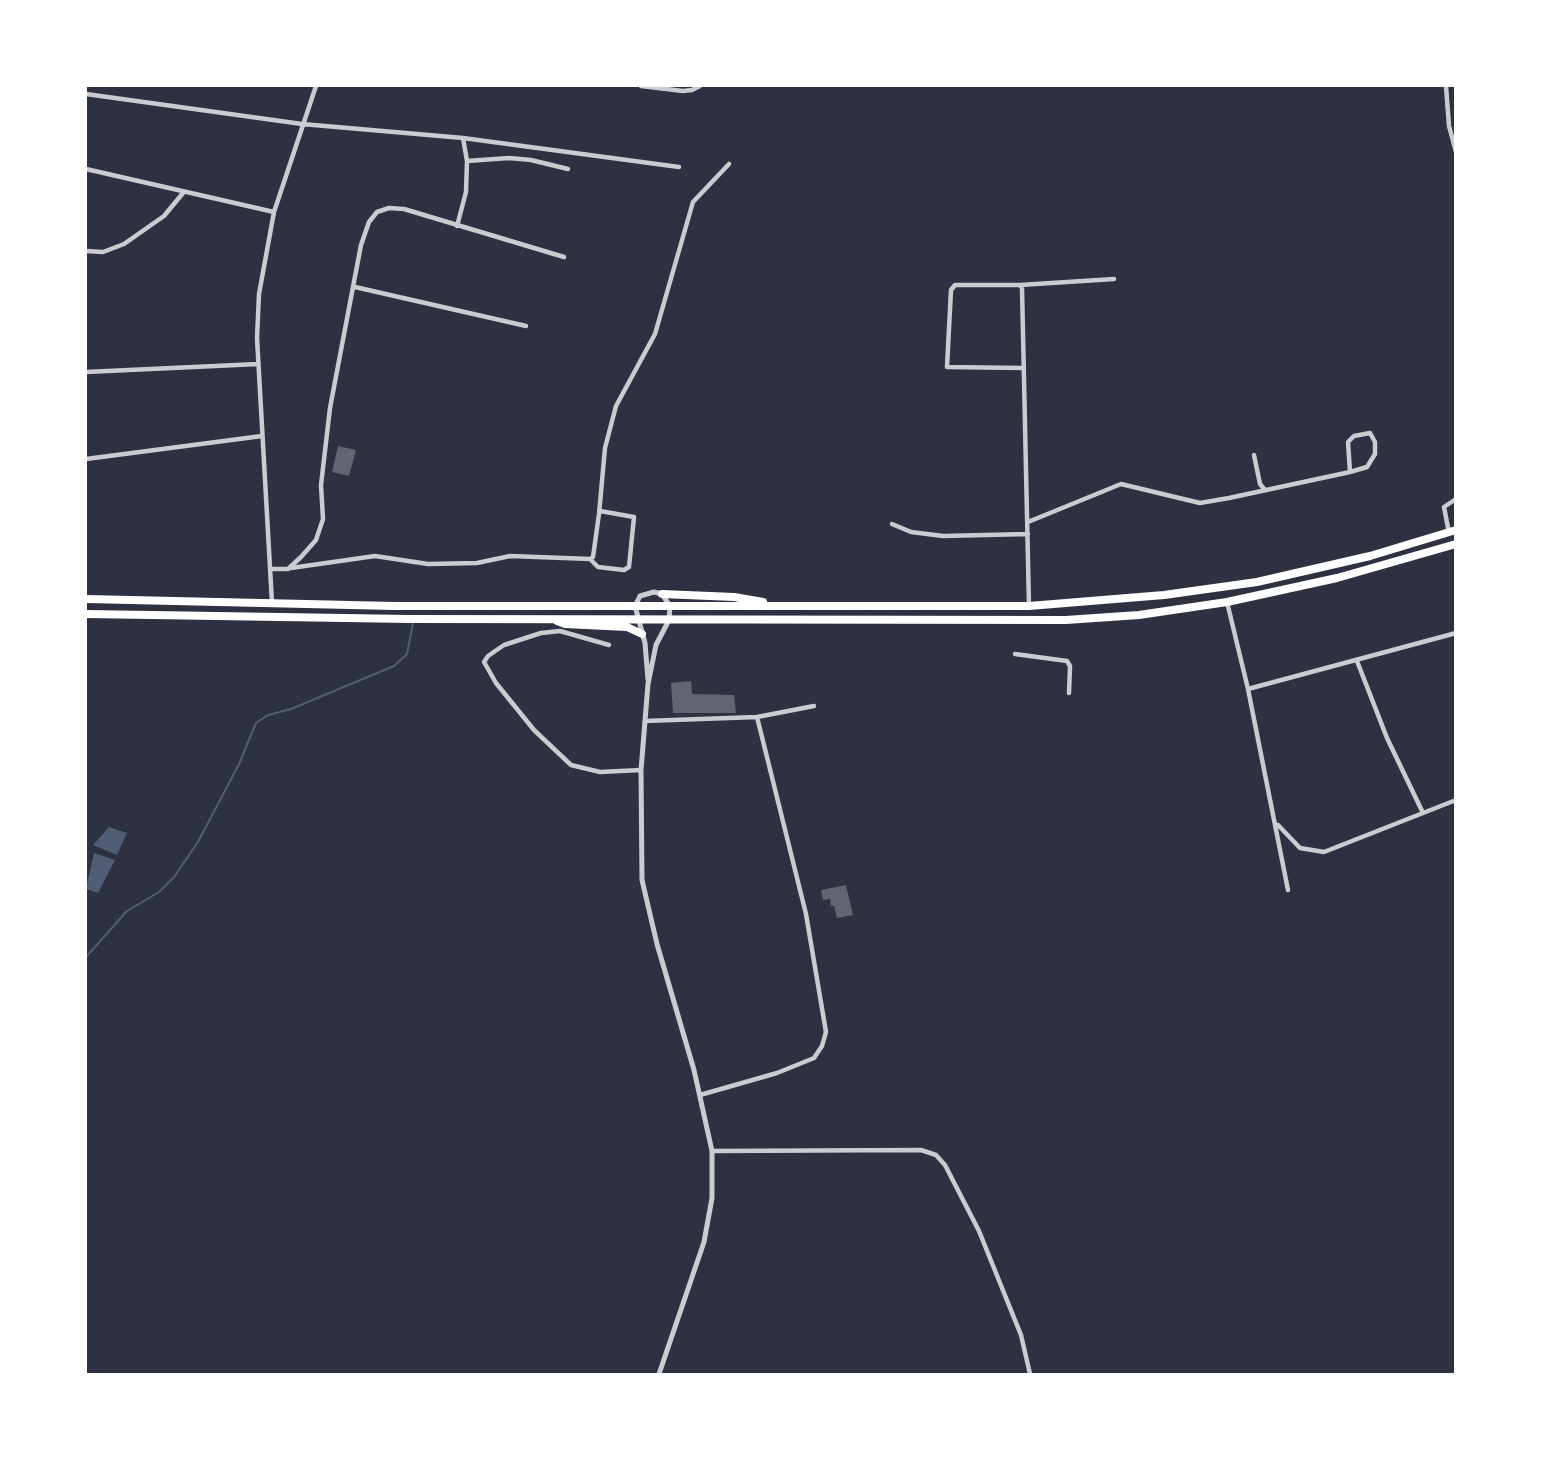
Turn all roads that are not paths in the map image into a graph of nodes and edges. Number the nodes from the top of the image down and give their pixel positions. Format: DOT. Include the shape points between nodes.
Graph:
graph roads {
  1 [pos="316,86"];
  2 [pos="641,86"];
  3 [pos="700,86"];
  4 [pos="1446,86"];
  5 [pos="86,94"];
  6 [pos="302,124"];
  7 [pos="462,138"];
  8 [pos="1455,152"];
  9 [pos="467,161"];
  10 [pos="729,164"];
  11 [pos="679,167"];
  12 [pos="86,169"];
  13 [pos="568,169"];
  14 [pos="183,193"];
  15 [pos="274,212"];
  16 [pos="457,226"];
  17 [pos="86,251"];
  18 [pos="564,257"];
  19 [pos="1114,279"];
  20 [pos="1020,285"];
  21 [pos="355,287"];
  22 [pos="526,326"];
  23 [pos="258,364"];
  24 [pos="1022,368"];
  25 [pos="86,372"];
  26 [pos="262,436"];
  27 [pos="1254,455"];
  28 [pos="86,459"];
  29 [pos="1350,472"];
  30 [pos="1265,490"];
  31 [pos="1455,499"];
  32 [pos="600,511"];
  33 [pos="1028,522"];
  34 [pos="892,524"];
  35 [pos="1452,532"];
  36 [pos="1028,534"];
  37 [pos="1455,544"];
  38 [pos="590,559"];
  39 [pos="288,569"];
  40 [pos="270,570"];
  41 [pos="662,594"];
  42 [pos="86,599"];
  43 [pos="1227,602"];
  44 [pos="272,603"];
  45 [pos="785,605"];
  46 [pos="635,606"];
  47 [pos="670,606"];
  48 [pos="1029,606"];
  49 [pos="86,614"];
  50 [pos="550,619"];
  51 [pos="638,620"];
  52 [pos="669,620"];
  53 [pos="1455,633"];
  54 [pos="642,634"];
  55 [pos="609,645"];
  56 [pos="1015,654"];
  57 [pos="1357,661"];
  58 [pos="648,680"];
  59 [pos="1248,689"];
  60 [pos="1069,693"];
  61 [pos="814,706"];
  62 [pos="757,717"];
  63 [pos="645,721"];
  64 [pos="641,770"];
  65 [pos="1455,800"];
  66 [pos="1424,813"];
  67 [pos="1277,823"];
  68 [pos="1288,890"];
  69 [pos="700,1095"];
  70 [pos="712,1150"];
  71 [pos="659,1374"];
  72 [pos="1030,1374"];
  1 -- 6 [label="street"];
  2 -- 3 [label="street" via="683,91"];
  4 -- 8 [label="street"];
  5 -- 6 [label="street"];
  6 -- 7 [label="street"];
  6 -- 15 [label="street"];
  7 -- 9 [label="street"];
  7 -- 11 [label="street"];
  9 -- 13 [label="street" via="509,158"];
  9 -- 16 [label="street" via="466,192"];
  10 -- 32 [label="street" via="693,202 655,334 616,406 605,448"];
  12 -- 14 [label="street"];
  14 -- 15 [label="street"];
  14 -- 17 [label="street" via="164,216 124,244 103,252"];
  15 -- 23 [label="street" via="259,294"];
  16 -- 18 [label="street"];
  16 -- 21 [label="street" via="404,209 377,212 369,222 362,245"];
  19 -- 20 [label="street"];
  20 -- 24 [label="street"];
  20 -- 24 [label="street" via="955,285 951,290 946,363 949,368"];
  21 -- 22 [label="street"];
  21 -- 39 [label="street" via="330,408 321,484 323,519 315,540"];
  23 -- 25 [label="street"];
  23 -- 26 [label="street"];
  24 -- 33 [label="street"];
  26 -- 28 [label="street"];
  26 -- 40 [label="street"];
  27 -- 30 [label="street"];
  29 -- 29 [label="street" via="1367,468 1375,454 1370,433 1354,436 1348,442"];
  29 -- 30 [label="street"];
  30 -- 33 [label="street" via="1200,503 1121,484"];
  31 -- 35 [label="street" via="1444,507"];
  32 -- 38 [label="street"];
  32 -- 38 [label="street" via="634,517 629,567 598,567"];
  33 -- 36 [label="street"];
  34 -- 36 [label="street" via="911,532 943,536"];
  35 -- 48 [label="highway" via="1257,582 1173,594"];
  36 -- 48 [label="street"];
  37 -- 43 [label="highway" via="1337,578"];
  38 -- 39 [label="street" via="510,556 477,563 428,564 375,556"];
  39 -- 40 [label="street"];
  40 -- 44 [label="street"];
  41 -- 45 [label="highway" via="734,597"];
  41 -- 46 [label="street" via="645,593"];
  41 -- 47 [label="street"];
  42 -- 44 [label="highway"];
  43 -- 52 [label="highway" via="1139,615 1066,620"];
  43 -- 59 [label="street"];
  44 -- 46 [label="highway"];
  45 -- 47 [label="highway"];
  45 -- 48 [label="highway"];
  46 -- 47 [label="highway"];
  46 -- 51 [label="street"];
  47 -- 52 [label="street"];
  49 -- 50 [label="highway"];
  50 -- 51 [label="highway"];
  50 -- 54 [label="highway" via="565,624 627,627"];
  51 -- 52 [label="highway"];
  51 -- 54 [label="street"];
  52 -- 58 [label="street" via="657,639"];
  53 -- 57 [label="street"];
  54 -- 58 [label="street"];
  55 -- 64 [label="street" via="560,632 542,633 504,645 484,662 534,730 571,765 600,772"];
  56 -- 60 [label="street" via="1067,661 1071,666"];
  57 -- 59 [label="street"];
  57 -- 66 [label="street" via="1387,738"];
  58 -- 63 [label="street"];
  59 -- 67 [label="street"];
  61 -- 62 [label="street"];
  62 -- 63 [label="street"];
  62 -- 69 [label="street" via="806,914 826,1032 814,1058"];
  63 -- 64 [label="street"];
  64 -- 69 [label="street" via="641,865 646,903"];
  65 -- 66 [label="street"];
  66 -- 67 [label="street" via="1324,852 1300,848"];
  67 -- 68 [label="street"];
  69 -- 70 [label="street"];
  70 -- 71 [label="street" via="712,1198 704,1242"];
  70 -- 72 [label="street" via="921,1150 936,1155 979,1231 1021,1335"];
}
